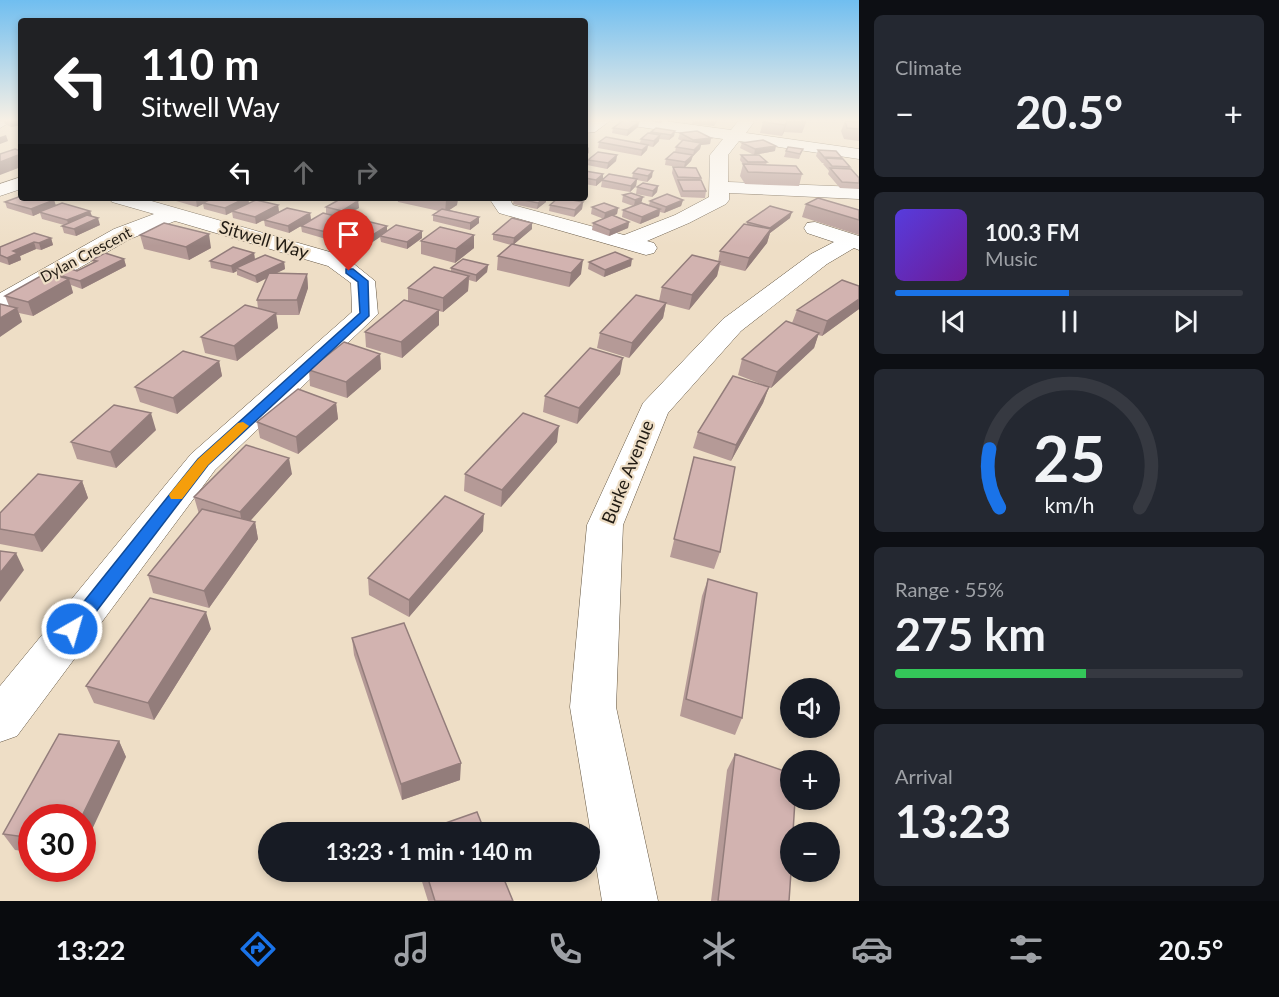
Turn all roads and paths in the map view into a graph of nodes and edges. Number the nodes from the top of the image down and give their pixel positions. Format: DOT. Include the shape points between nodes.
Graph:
graph roads {
  1 [pos="719,162"];
  2 [pos="18,184"];
  3 [pos="718,187"];
  4 [pos="0,190"];
  5 [pos="859,194"];
  6 [pos="131,201"];
  7 [pos="501,201"];
  8 [pos="176,213"];
  9 [pos="816,228"];
  10 [pos="626,242"];
  11 [pos="855,242"];
  12 [pos="653,250"];
  13 [pos="0,303"];
  14 [pos="0,721"];
  15 [pos="630,901"];
  1 -- 3 [label="street"];
  2 -- 4 [label="street"];
  3 -- 5 [label="street"];
  3 -- 10 [label="street" via="719,200"];
  6 -- 8 [label="street, Sitwell Way"];
  7 -- 10 [label="street" via="506,209"];
  8 -- 13 [label="street, Dylan Crescent" via="122,234"];
  8 -- 14 [label="street, Sitwell Way" via="336,261 363,281 365,314 203,462"];
  9 -- 11 [label="street"];
  10 -- 12 [label="street"];
  11 -- 15 [label="street, Burke Avenue" via="819,259 732,325 654,410 605,525 593,707"];
}
